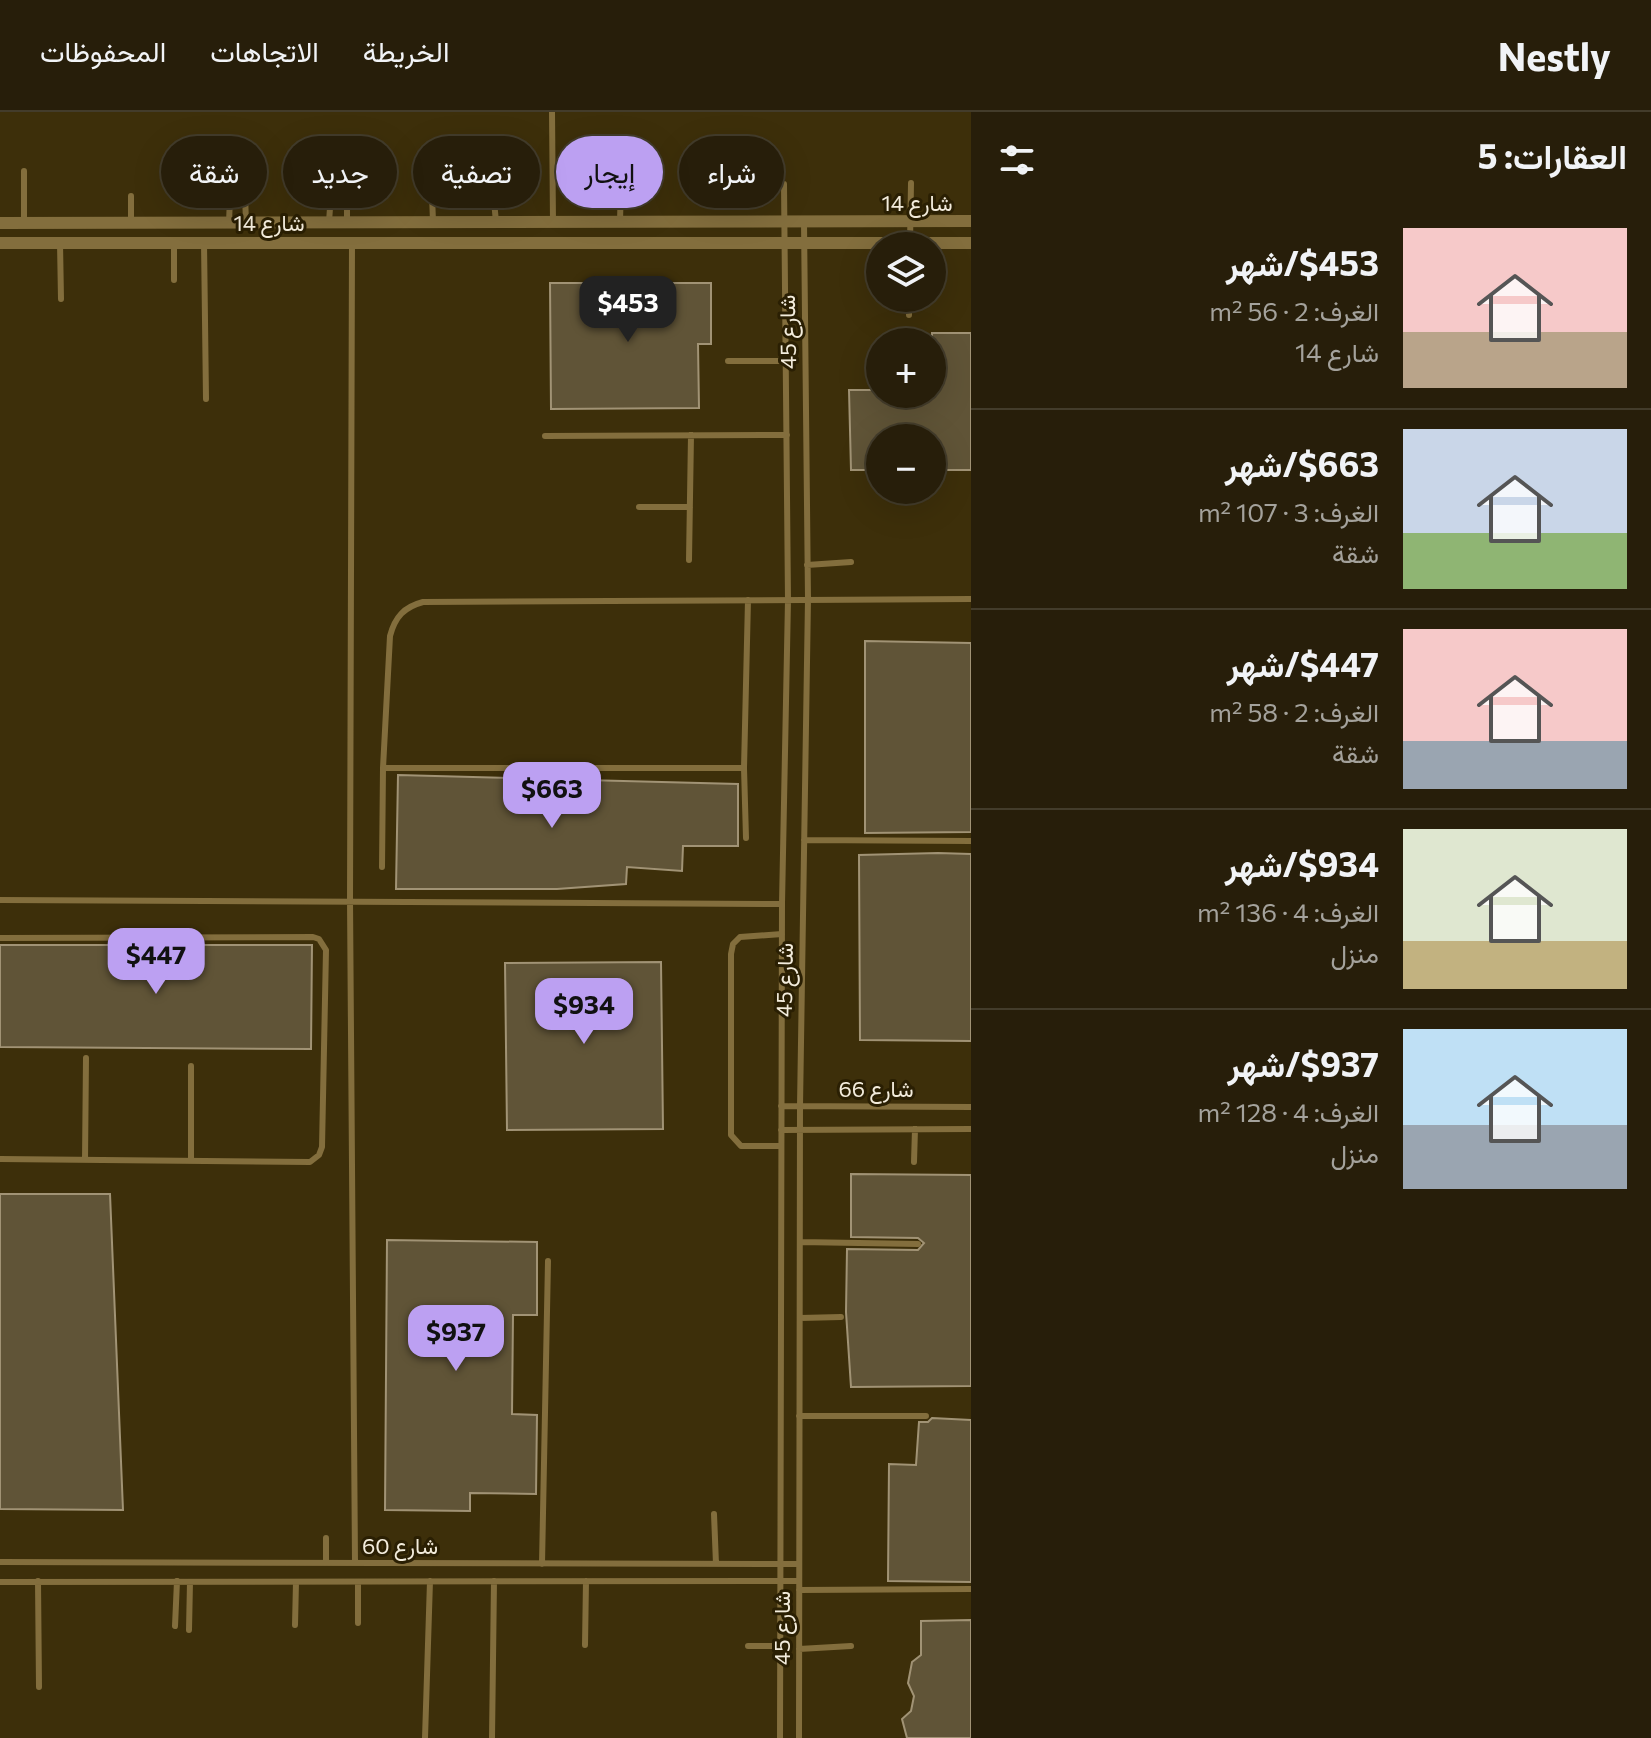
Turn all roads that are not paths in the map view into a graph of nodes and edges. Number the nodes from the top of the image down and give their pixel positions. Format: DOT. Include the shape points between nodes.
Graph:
graph roads {
  1 [pos="552,112"];
  2 [pos="24,171"];
  3 [pos="911,183"];
  4 [pos="784,184"];
  5 [pos="131,196"];
  6 [pos="230,208"];
  7 [pos="245,208"];
  8 [pos="334,208"];
  9 [pos="342,208"];
  10 [pos="432,208"];
  11 [pos="495,208"];
  12 [pos="620,208"];
  13 [pos="971,221"];
  14 [pos="246,222"];
  15 [pos="337,222"];
  16 [pos="433,222"];
  17 [pos="496,222"];
  18 [pos="553,222"];
  19 [pos="620,222"];
  20 [pos="786,222"];
  21 [pos="804,222"];
  22 [pos="910,222"];
  23 [pos="0,223"];
  24 [pos="24,223"];
  25 [pos="131,223"];
  26 [pos="229,223"];
  27 [pos="910,232"];
  28 [pos="786,241"];
  29 [pos="804,241"];
  30 [pos="174,242"];
  31 [pos="204,242"];
  32 [pos="335,242"];
  33 [pos="352,242"];
  34 [pos="0,243"];
  35 [pos="60,243"];
  36 [pos="866,243"];
  37 [pos="946,243"];
  38 [pos="971,243"];
  39 [pos="174,280"];
  40 [pos="61,299"];
  41 [pos="728,361"];
  42 [pos="786,361"];
  43 [pos="206,399"];
  44 [pos="691,435"];
  45 [pos="787,435"];
  46 [pos="545,436"];
  47 [pos="639,507"];
  48 [pos="690,507"];
  49 [pos="689,560"];
  50 [pos="851,562"];
  51 [pos="807,565"];
  52 [pos="808,599"];
  53 [pos="971,599"];
  54 [pos="748,600"];
  55 [pos="788,600"];
  56 [pos="383,768"];
  57 [pos="744,768"];
  58 [pos="746,838"];
  59 [pos="804,840"];
  60 [pos="971,841"];
  61 [pos="382,867"];
  62 [pos="0,900"];
  63 [pos="350,900"];
  64 [pos="782,904"];
  65 [pos="782,934"];
  66 [pos="0,938"];
  67 [pos="86,1058"];
  68 [pos="191,1066"];
  69 [pos="781,1106"];
  70 [pos="800,1106"];
  71 [pos="971,1107"];
  72 [pos="915,1129"];
  73 [pos="971,1129"];
  74 [pos="781,1130"];
  75 [pos="800,1130"];
  76 [pos="780,1146"];
  77 [pos="0,1159"];
  78 [pos="85,1160"];
  79 [pos="191,1161"];
  80 [pos="914,1162"];
  81 [pos="800,1242"];
  82 [pos="918,1244"];
  83 [pos="548,1261"];
  84 [pos="841,1317"];
  85 [pos="800,1318"];
  86 [pos="799,1416"];
  87 [pos="926,1416"];
  88 [pos="714,1514"];
  89 [pos="326,1538"];
  90 [pos="0,1562"];
  91 [pos="23,1562"];
  92 [pos="283,1563"];
  93 [pos="326,1563"];
  94 [pos="355,1563"];
  95 [pos="542,1564"];
  96 [pos="716,1564"];
  97 [pos="780,1564"];
  98 [pos="799,1564"];
  99 [pos="38,1581"];
  100 [pos="177,1581"];
  101 [pos="283,1581"];
  102 [pos="430,1581"];
  103 [pos="494,1581"];
  104 [pos="586,1581"];
  105 [pos="780,1581"];
  106 [pos="799,1581"];
  107 [pos="0,1582"];
  108 [pos="23,1582"];
  109 [pos="190,1582"];
  110 [pos="296,1582"];
  111 [pos="358,1582"];
  112 [pos="971,1589"];
  113 [pos="799,1590"];
  114 [pos="358,1623"];
  115 [pos="295,1625"];
  116 [pos="175,1626"];
  117 [pos="189,1630"];
  118 [pos="585,1645"];
  119 [pos="748,1646"];
  120 [pos="780,1646"];
  121 [pos="851,1646"];
  122 [pos="799,1649"];
  123 [pos="39,1687"];
  124 [pos="425,1738"];
  125 [pos="492,1738"];
  126 [pos="780,1738"];
  127 [pos="799,1738"];
  1 -- 18 [label="lane"];
  2 -- 24 [label="lane"];
  3 -- 22 [label="lane"];
  4 -- 20 [label="lane, شارع 45"];
  5 -- 25 [label="lane"];
  6 -- 26 [label="lane"];
  7 -- 14 [label="lane"];
  8 -- 15 [label="lane"];
  9 -- 15 [label="lane"];
  10 -- 16 [label="lane"];
  11 -- 17 [label="lane"];
  12 -- 19 [label="lane"];
  13 -- 22 [label="street, شارع 14"];
  14 -- 15 [label="street, شارع 14"];
  14 -- 26 [label="street, شارع 14"];
  15 -- 16 [label="street, شارع 14"];
  15 -- 32 [label="lane"];
  16 -- 17 [label="street, شارع 14"];
  17 -- 18 [label="street, شارع 14"];
  18 -- 19 [label="street, شارع 14"];
  19 -- 20 [label="street, شارع 14"];
  20 -- 21 [label="street, شارع 14"];
  20 -- 28 [label="lane, شارع 45"];
  21 -- 22 [label="street, شارع 14"];
  21 -- 29 [label="lane, شارع 45"];
  22 -- 27 [label="lane"];
  23 -- 24 [label="street, شارع 14"];
  24 -- 25 [label="street, شارع 14"];
  25 -- 26 [label="street, شارع 14"];
  28 -- 29 [label="street, شارع 14"];
  28 -- 33 [label="street, شارع 14"];
  28 -- 42 [label="lane, شارع 45"];
  29 -- 36 [label="street, شارع 14"];
  29 -- 51 [label="lane, شارع 45"];
  30 -- 31 [label="street, شارع 14"];
  30 -- 35 [label="street, شارع 14"];
  30 -- 39 [label="lane"];
  31 -- 32 [label="street, شارع 14"];
  31 -- 43 [label="lane"];
  32 -- 33 [label="street, شارع 14"];
  33 -- 63 [label="lane"];
  34 -- 35 [label="street, شارع 14"];
  35 -- 40 [label="lane"];
  37 -- 38 [label="street, شارع 14"];
  41 -- 42 [label="lane"];
  42 -- 45 [label="lane, شارع 45"];
  44 -- 45 [label="lane"];
  44 -- 46 [label="lane"];
  44 -- 48 [label="lane"];
  45 -- 55 [label="lane, شارع 45"];
  47 -- 48 [label="lane"];
  48 -- 49 [label="lane"];
  50 -- 51 [label="lane"];
  51 -- 52 [label="lane, شارع 45"];
  52 -- 53 [label="lane"];
  52 -- 55 [label="lane"];
  52 -- 59 [label="lane, شارع 45"];
  54 -- 55 [label="lane"];
  54 -- 56 [label="lane" via="411,606 400,613 390,636"];
  54 -- 57 [label="lane"];
  55 -- 64 [label="lane, شارع 45"];
  56 -- 57 [label="lane"];
  56 -- 61 [label="lane"];
  57 -- 58 [label="lane"];
  59 -- 60 [label="lane"];
  59 -- 70 [label="lane, شارع 45"];
  62 -- 63 [label="lane"];
  63 -- 64 [label="lane"];
  63 -- 94 [label="lane"];
  64 -- 65 [label="lane, شارع 45"];
  65 -- 69 [label="lane, شارع 45"];
  65 -- 76 [label="lane" via="740,937 731,954 731,1135 741,1146"];
  66 -- 79 [label="lane" via="313,937 324,944 319,1155 310,1162"];
  67 -- 78 [label="lane"];
  68 -- 79 [label="lane"];
  69 -- 70 [label="lane, شارع 66"];
  69 -- 74 [label="lane, شارع 45"];
  70 -- 71 [label="lane, شارع 66"];
  70 -- 75 [label="lane, شارع 45"];
  72 -- 73 [label="lane, شارع 66"];
  72 -- 75 [label="lane, شارع 66"];
  72 -- 80 [label="lane"];
  74 -- 75 [label="lane, شارع 66"];
  74 -- 76 [label="lane, شارع 45"];
  75 -- 81 [label="lane, شارع 45"];
  76 -- 97 [label="lane, شارع 45"];
  77 -- 78 [label="lane"];
  78 -- 79 [label="lane"];
  81 -- 82 [label="lane"];
  81 -- 85 [label="lane, شارع 45"];
  83 -- 95 [label="lane"];
  84 -- 85 [label="lane"];
  85 -- 86 [label="lane, شارع 45"];
  86 -- 87 [label="lane"];
  86 -- 98 [label="lane, شارع 45"];
  88 -- 96 [label="lane"];
  89 -- 93 [label="lane"];
  90 -- 91 [label="lane, شارع 60"];
  91 -- 92 [label="lane, شارع 60"];
  91 -- 108 [label="lane"];
  92 -- 93 [label="lane, شارع 60"];
  92 -- 101 [label="lane"];
  93 -- 94 [label="lane, شارع 60"];
  94 -- 95 [label="lane, شارع 60"];
  95 -- 96 [label="lane, شارع 60"];
  96 -- 97 [label="lane, شارع 60"];
  97 -- 98 [label="lane, شارع 60"];
  97 -- 105 [label="lane, شارع 45"];
  98 -- 106 [label="lane, شارع 45"];
  99 -- 100 [label="lane, شارع 60"];
  99 -- 108 [label="lane, شارع 60"];
  99 -- 123 [label="lane"];
  100 -- 109 [label="lane, شارع 60"];
  100 -- 116 [label="lane"];
  101 -- 109 [label="lane, شارع 60"];
  101 -- 110 [label="lane, شارع 60"];
  102 -- 103 [label="lane, شارع 60"];
  102 -- 111 [label="lane, شارع 60"];
  102 -- 124 [label="lane"];
  103 -- 104 [label="lane, شارع 60"];
  103 -- 125 [label="lane"];
  104 -- 105 [label="lane, شارع 60"];
  104 -- 118 [label="lane"];
  105 -- 106 [label="lane, شارع 60"];
  105 -- 120 [label="lane, شارع 45"];
  106 -- 113 [label="lane, شارع 45"];
  107 -- 108 [label="lane, شارع 60"];
  109 -- 117 [label="lane"];
  110 -- 111 [label="lane, شارع 60"];
  110 -- 115 [label="lane"];
  111 -- 114 [label="lane"];
  112 -- 113 [label="lane"];
  113 -- 122 [label="lane, شارع 45"];
  119 -- 120 [label="lane"];
  120 -- 126 [label="lane, شارع 45"];
  121 -- 122 [label="lane"];
  122 -- 127 [label="lane, شارع 45"];
}
